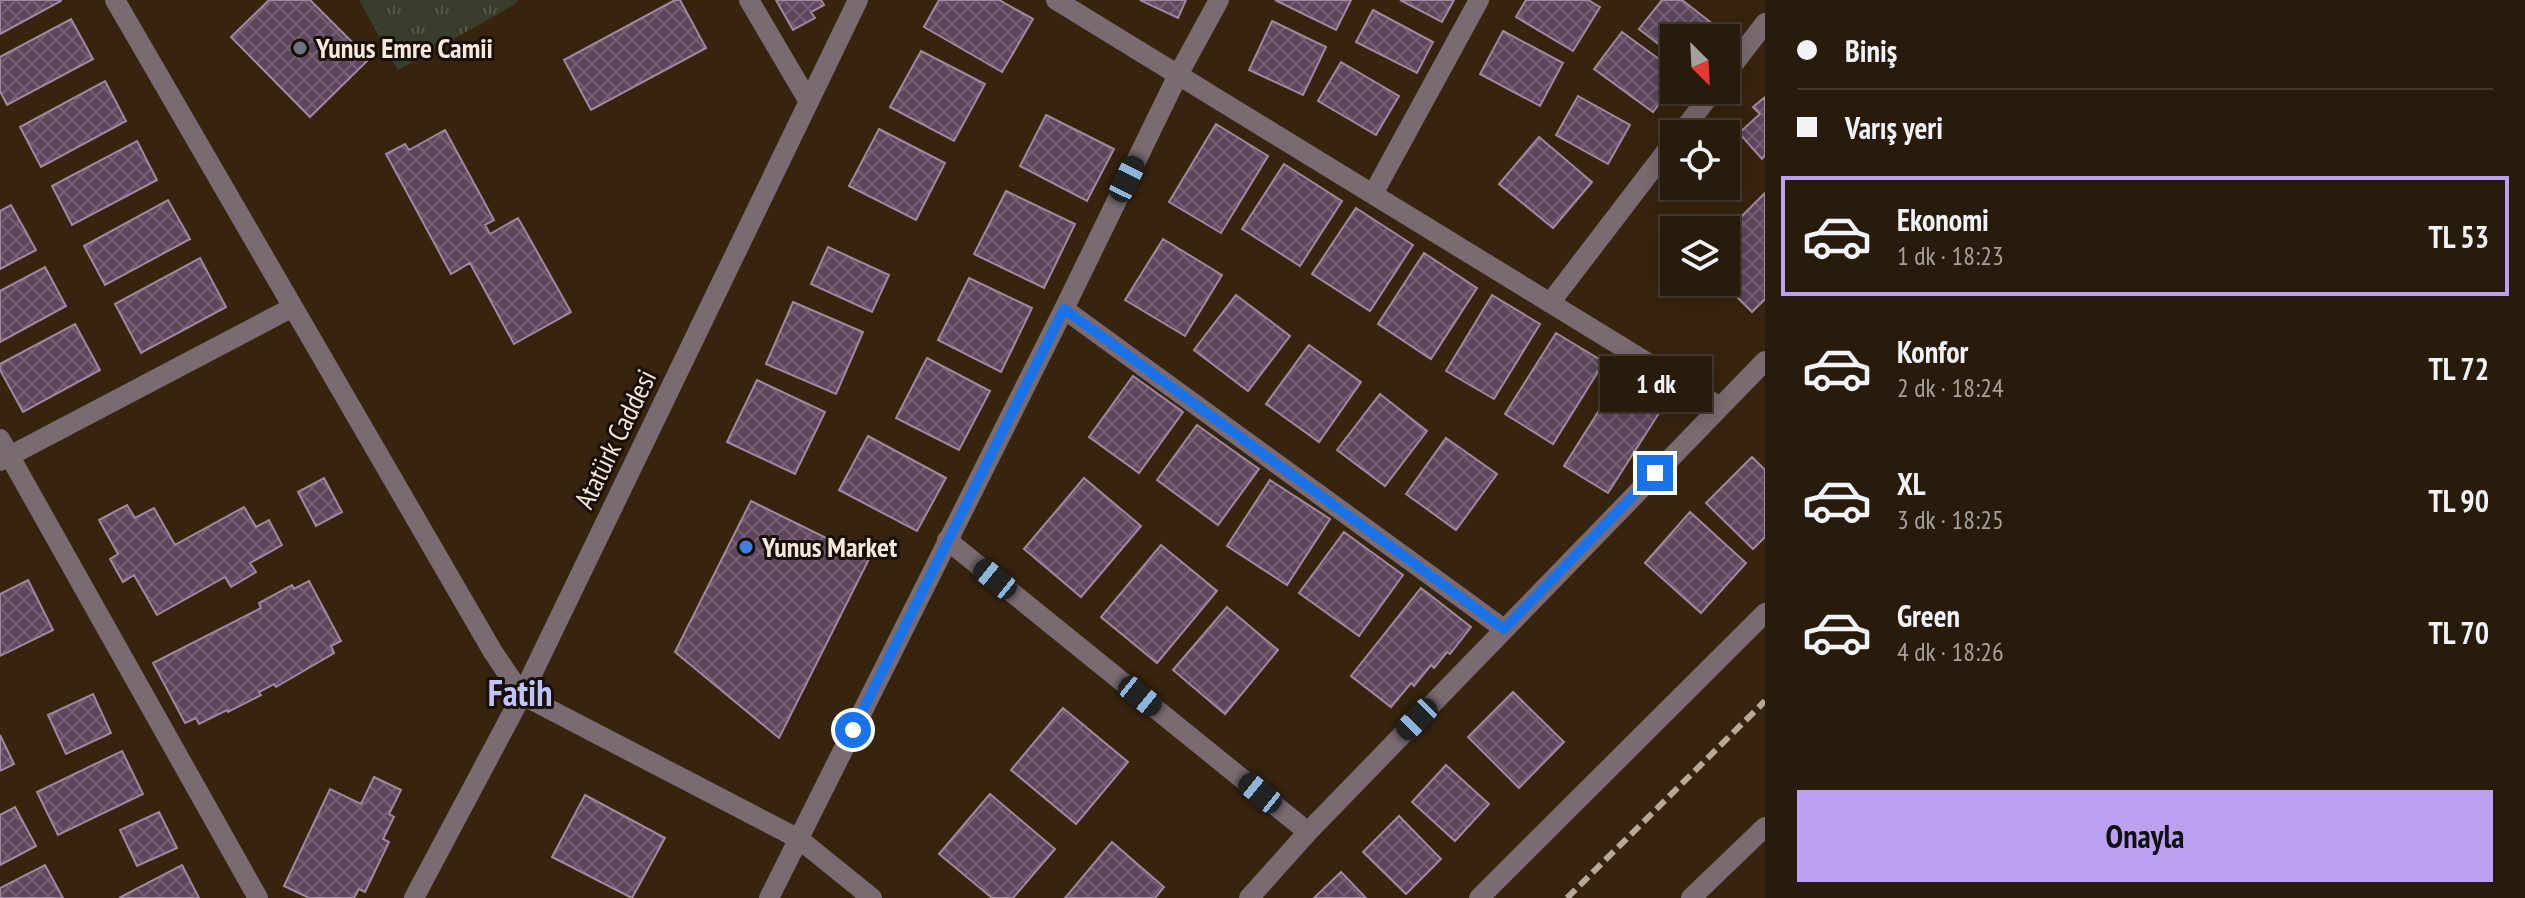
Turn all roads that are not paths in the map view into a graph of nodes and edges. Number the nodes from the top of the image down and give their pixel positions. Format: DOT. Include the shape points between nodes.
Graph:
graph roads {
  1 [pos="115,0"];
  2 [pos="749,0"];
  3 [pos="858,0"];
  4 [pos="1056,0"];
  5 [pos="1219,0"];
  6 [pos="1479,0"];
  7 [pos="1765,23"];
  8 [pos="1740,56"];
  9 [pos="1178,75"];
  10 [pos="809,102"];
  11 [pos="1703,104"];
  12 [pos="1691,120"];
  13 [pos="1660,159"];
  14 [pos="1373,194"];
  15 [pos="1550,303"];
  16 [pos="293,307"];
  17 [pos="1064,309"];
  18 [pos="1765,361"];
  19 [pos="1720,407"];
  20 [pos="3,452"];
  21 [pos="947,540"];
  22 [pos="1765,613"];
  23 [pos="1504,629"];
  24 [pos="522,695"];
  25 [pos="1308,832"];
  26 [pos="1762,837"];
  27 [pos="799,839"];
  28 [pos="258,898"];
  29 [pos="414,898"];
  30 [pos="769,898"];
  31 [pos="872,898"];
  32 [pos="1249,898"];
  33 [pos="1479,898"];
  34 [pos="1691,898"];
  1 -- 16 [label="street"];
  2 -- 10 [label="street"];
  3 -- 10 [label="street, Atatürk Caddesi"];
  4 -- 9 [label="street"];
  5 -- 9 [label="street"];
  6 -- 14 [label="street"];
  7 -- 8 [label="street"];
  9 -- 14 [label="street"];
  9 -- 17 [label="street"];
  10 -- 24 [label="street, Atatürk Caddesi"];
  11 -- 12 [label="street"];
  13 -- 15 [label="street"];
  14 -- 15 [label="street"];
  15 -- 19 [label="street"];
  16 -- 20 [label="street"];
  16 -- 24 [label="street"];
  17 -- 21 [label="street"];
  17 -- 23 [label="street"];
  18 -- 19 [label="street"];
  19 -- 23 [label="street"];
  20 -- 28 [label="street"];
  21 -- 25 [label="street"];
  21 -- 27 [label="street"];
  22 -- 33 [label="street"];
  23 -- 25 [label="street"];
  24 -- 27 [label="street"];
  24 -- 29 [label="street, Atatürk Caddesi"];
  25 -- 32 [label="street"];
  26 -- 34 [label="street"];
  27 -- 30 [label="street"];
  27 -- 31 [label="street"];
}
